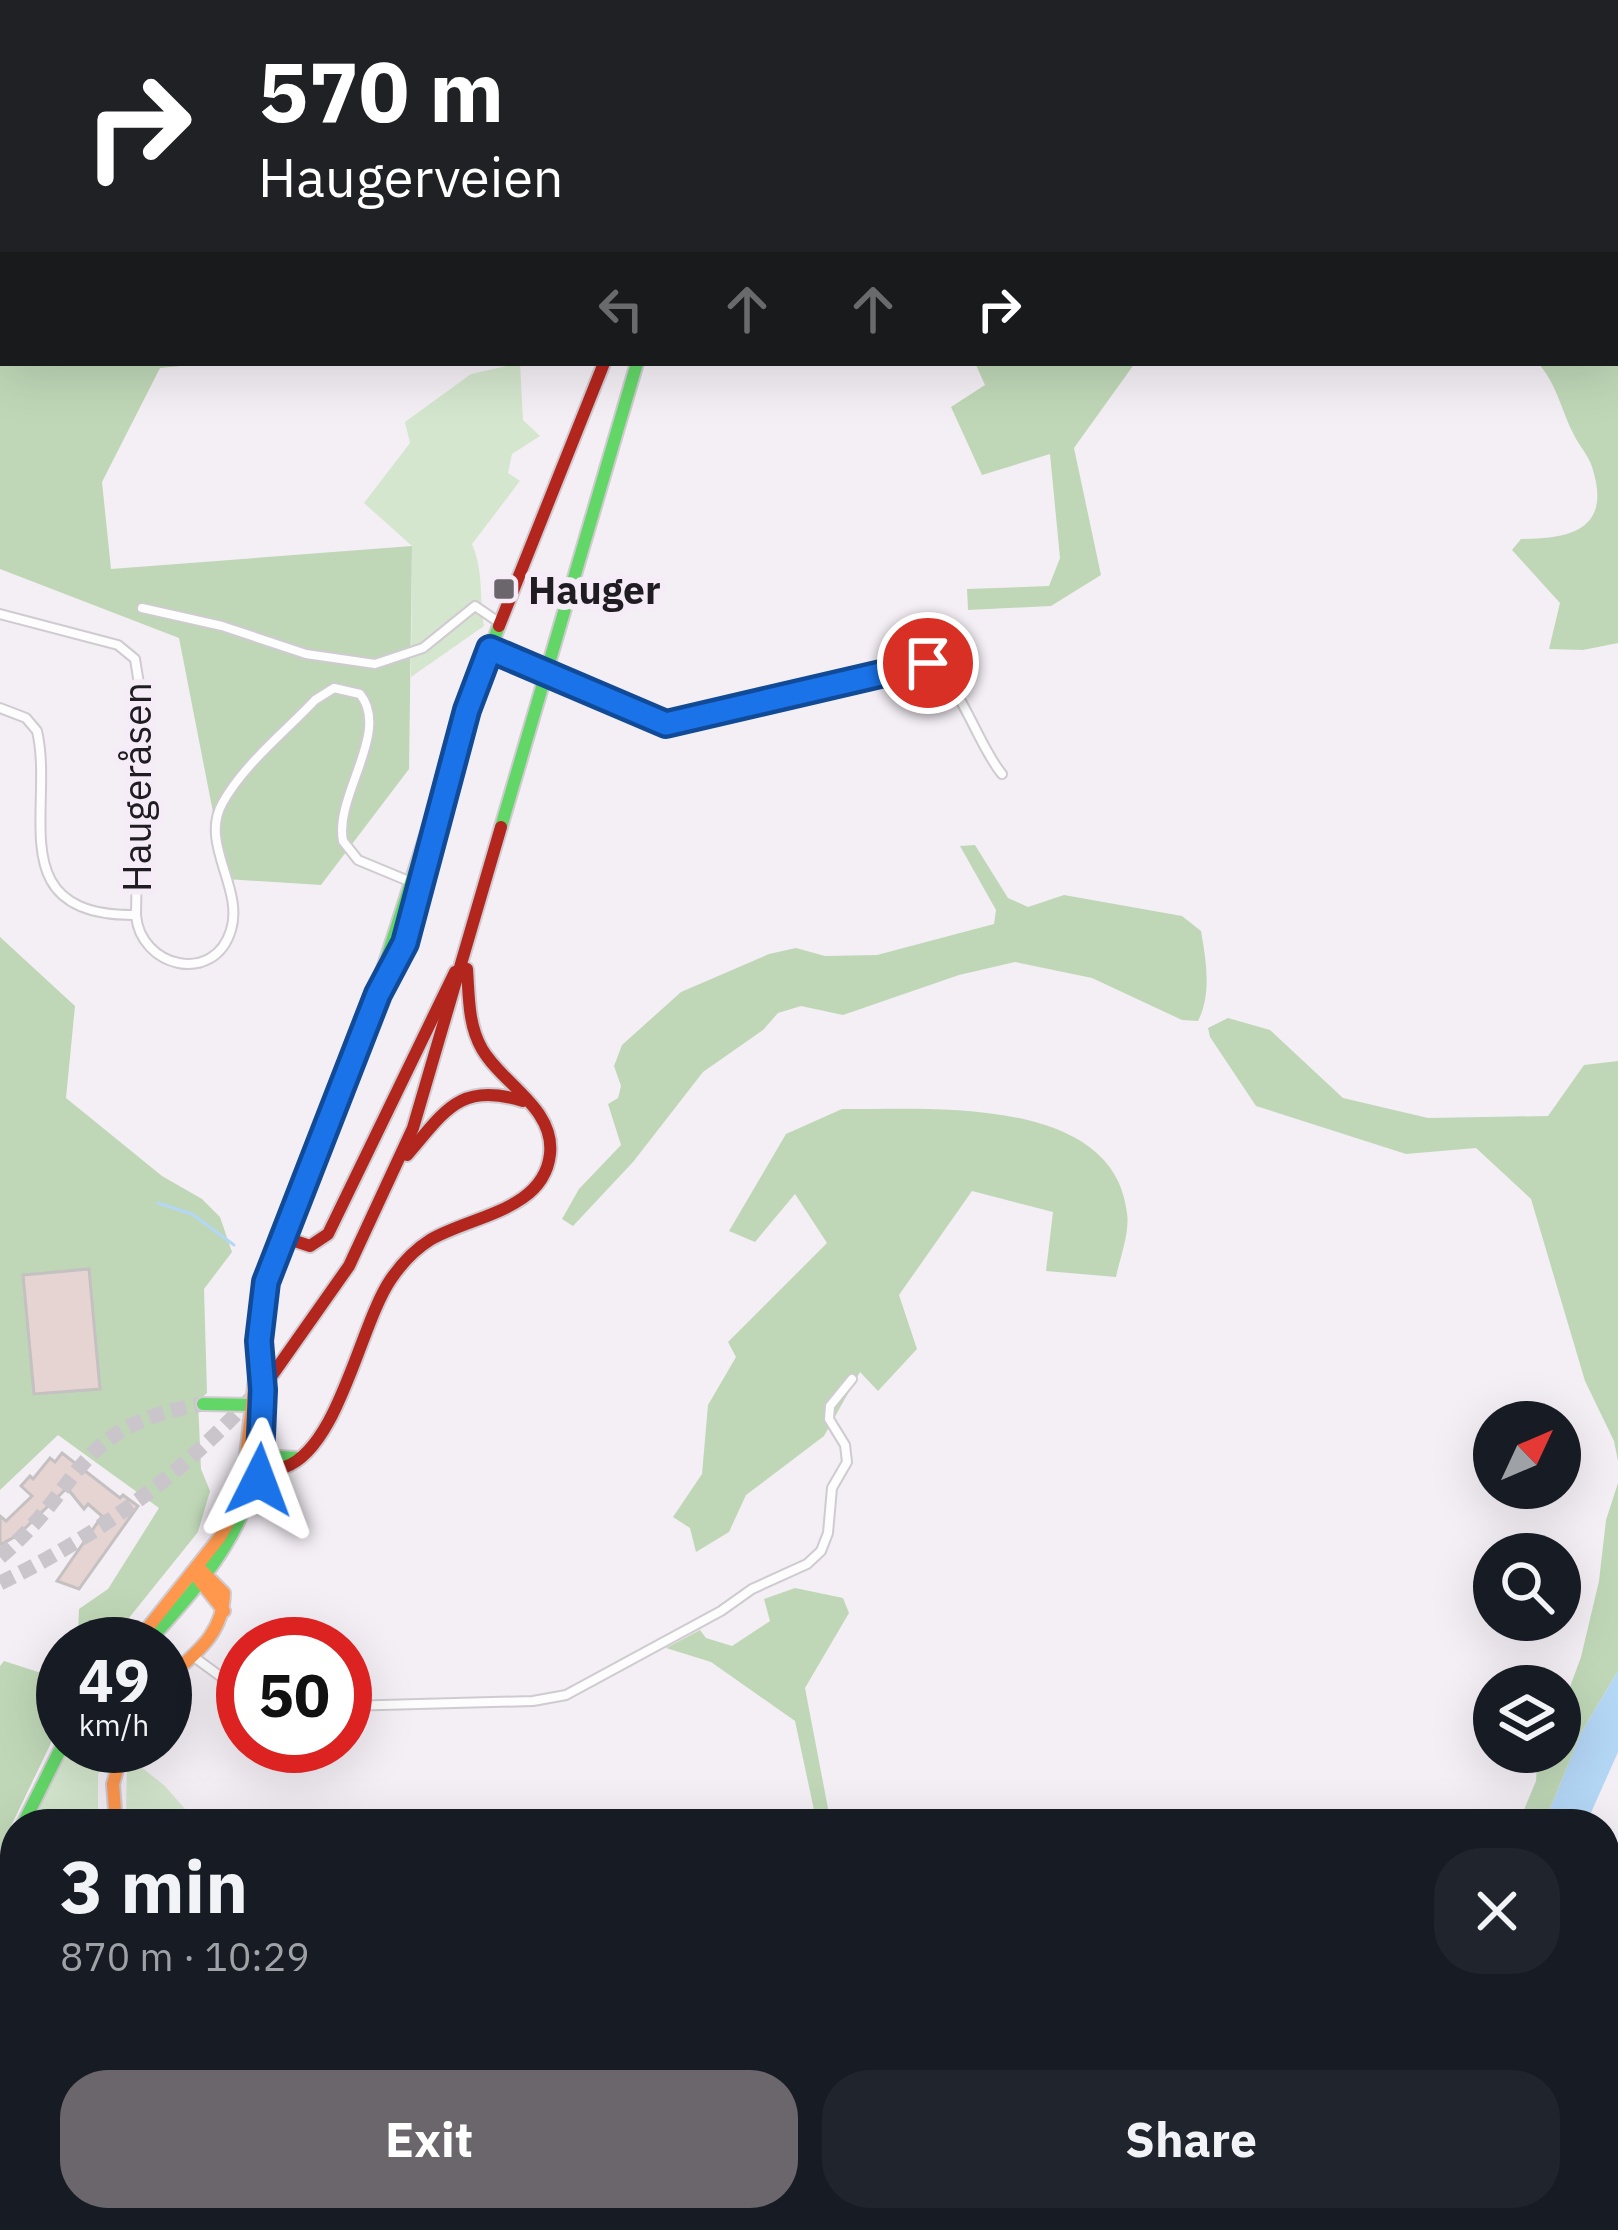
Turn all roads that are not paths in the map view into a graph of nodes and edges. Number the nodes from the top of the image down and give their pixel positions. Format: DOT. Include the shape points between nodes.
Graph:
graph roads {
  1 [pos="627,366"];
  2 [pos="636,366"];
  3 [pos="598,367"];
  4 [pos="142,608"];
  5 [pos="0,614"];
  6 [pos="501,624"];
  7 [pos="490,649"];
  8 [pos="550,653"];
  9 [pos="0,708"];
  10 [pos="1002,774"];
  11 [pos="417,880"];
  12 [pos="136,915"];
  13 [pos="466,954"];
  14 [pos="531,1105"];
  15 [pos="400,1163"];
  16 [pos="284,1238"];
  17 [pos="273,1375"];
  18 [pos="852,1379"];
  19 [pos="203,1404"];
  20 [pos="257,1409"];
  21 [pos="257,1464"];
  22 [pos="200,1575"];
  23 [pos="160,1617"];
  24 [pos="167,1617"];
  25 [pos="194,1657"];
  26 [pos="216,1673"];
  27 [pos="372,1705"];
  28 [pos="48,1773"];
  29 [pos="116,1773"];
  30 [pos="30,1809"];
  31 [pos="115,1809"];
  1 -- 8 [label="main road"];
  2 -- 8 [label="main road"];
  3 -- 6 [label="main road"];
  4 -- 6 [label="street" via="363,664 423,648 475,606"];
  5 -- 12 [label="street, Haugeråsen" via="118,645 135,659"];
  6 -- 7 [label="main road"];
  7 -- 10 [label="street, bridge" via="647,719 680,724 928,663 946,678"];
  7 -- 11 [label="main road"];
  8 -- 13 [label="main road"];
  9 -- 12 [label="street, Haugeråsen" via="37,730 38,847 50,878 80,906"];
  11 -- 12 [label="street, Haugeråsen" via="353,856 343,841 370,719 360,694 334,688 218,813 233,912 223,945 205,960 172,963 143,944"];
  11 -- 16 [label="main road"];
  13 -- 14 [label="main road" via="479,1044"];
  13 -- 15 [label="main road"];
  13 -- 16 [label="main road" via="332,1228 315,1245"];
  14 -- 15 [label="main road" via="499,1092 464,1097 438,1115"];
  14 -- 21 [label="main road" via="550,1142 540,1183 519,1203 451,1226 408,1257 379,1303 338,1408 297,1458"];
  15 -- 17 [label="main road" via="349,1266"];
  16 -- 20 [label="main road" via="264,1292"];
  18 -- 27 [label="street" via="830,1406 847,1462 832,1488 828,1533 807,1564 566,1696"];
  19 -- 20 [label="main road"];
  20 -- 21 [label="main road"];
  21 -- 22 [label="main road"];
  22 -- 23 [label="main road"];
  22 -- 24 [label="main road"];
  22 -- 25 [label="main road" via="224,1611"];
  25 -- 26 [label="street"];
  28 -- 30 [label="main road"];
  29 -- 31 [label="main road"];
}
